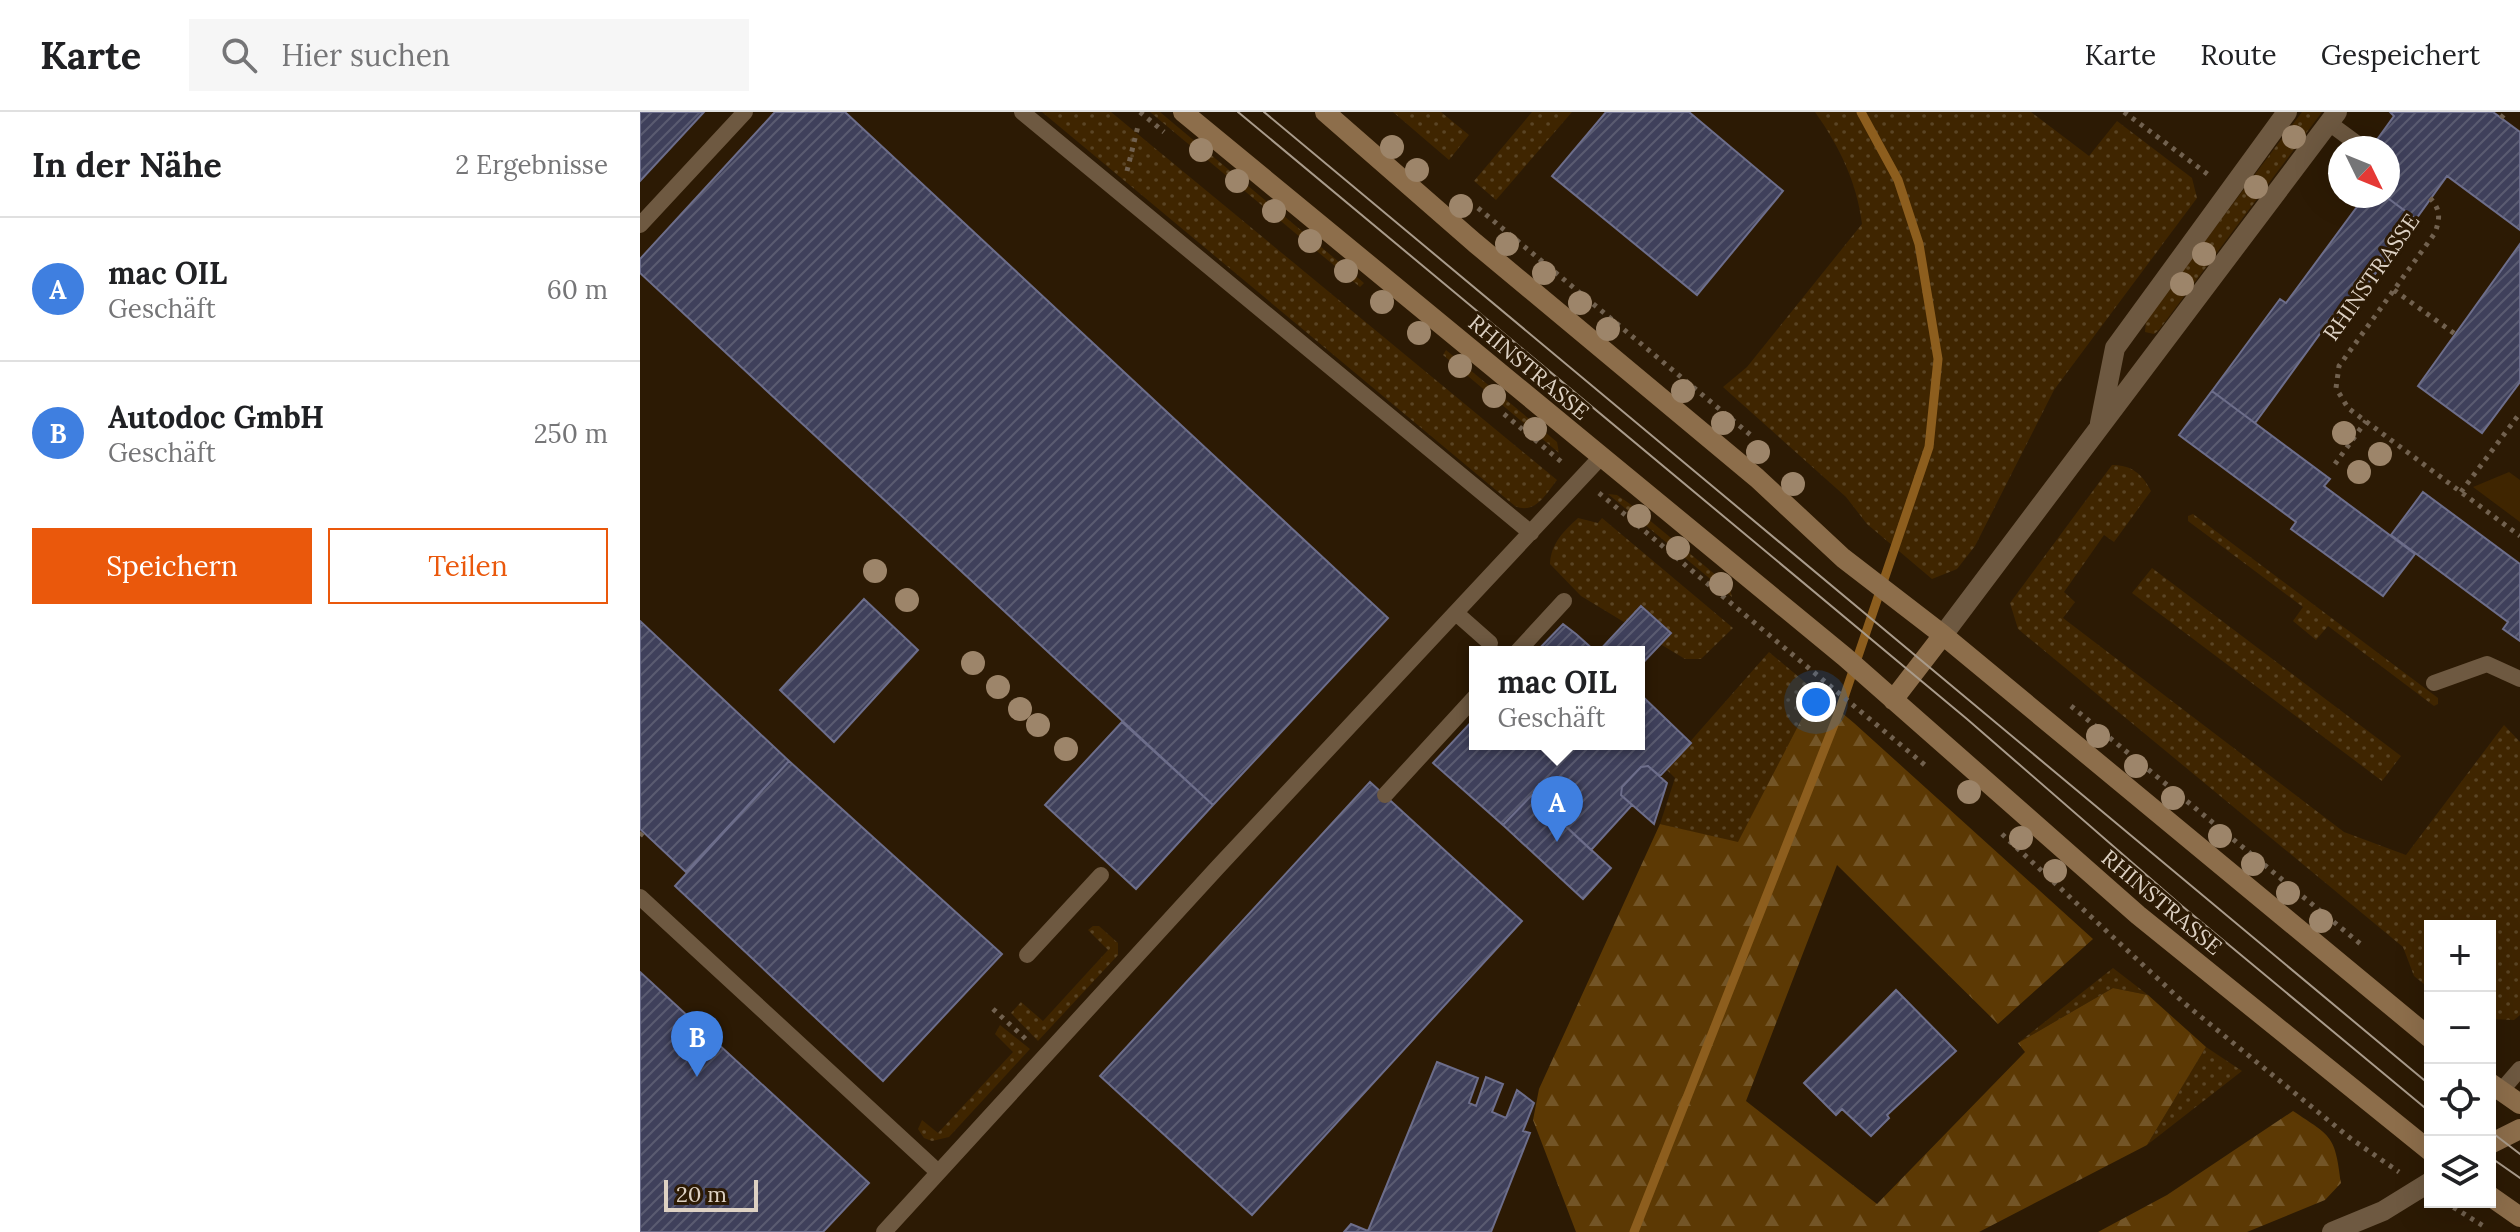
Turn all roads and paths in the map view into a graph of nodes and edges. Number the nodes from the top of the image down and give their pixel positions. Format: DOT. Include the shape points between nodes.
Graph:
graph roads {
  1 [pos="745,112"];
  2 [pos="1022,112"];
  3 [pos="1183,112"];
  4 [pos="1325,112"];
  5 [pos="2124,112"];
  6 [pos="2287,112"];
  7 [pos="2506,112"];
  8 [pos="2333,118"];
  9 [pos="2501,118"];
  10 [pos="1138,126"];
  11 [pos="2351,136"];
  12 [pos="2218,182"];
  13 [pos="1121,195"];
  14 [pos="2430,198"];
  15 [pos="640,225"];
  16 [pos="2394,290"];
  17 [pos="2455,334"];
  18 [pos="2519,417"];
  19 [pos="2366,421"];
  20 [pos="2100,427"];
  21 [pos="1600,458"];
  22 [pos="2335,464"];
  23 [pos="2460,493"];
  24 [pos="1531,533"];
  25 [pos="2520,536"];
  26 [pos="1564,601"];
  27 [pos="1456,613"];
  28 [pos="1943,635"];
  29 [pos="1490,643"];
  30 [pos="1523,646"];
  31 [pos="2520,679"];
  32 [pos="2434,683"];
  33 [pos="1835,688"];
  34 [pos="1893,700"];
  35 [pos="1469,704"];
  36 [pos="1937,776"];
  37 [pos="1385,795"];
  38 [pos="2001,833"];
  39 [pos="1101,875"];
  40 [pos="640,897"];
  41 [pos="1027,955"];
  42 [pos="993,1009"];
  43 [pos="2424,1033"];
  44 [pos="1044,1056"];
  45 [pos="2520,1069"];
  46 [pos="2496,1091"];
  47 [pos="2496,1094"];
  48 [pos="2520,1104"];
  49 [pos="2520,1129"];
  50 [pos="2496,1141"];
  51 [pos="2424,1146"];
  52 [pos="938,1172"];
  53 [pos="2424,1182"];
  54 [pos="2424,1186"];
  55 [pos="2496,1200"];
  56 [pos="2455,1208"];
  57 [pos="2520,1217"];
  58 [pos="884,1232"];
  59 [pos="2332,1232"];
  60 [pos="2494,1232"];
  1 -- 15 [label="lane"];
  2 -- 13 [label="lane"];
  3 -- 21 [label="main road, RHINSTRASSE"];
  4 -- 28 [label="main road" via="1757,478 1870,581"];
  5 -- 12 [label="path"];
  6 -- 20 [label="street" via="2115,348"];
  7 -- 9 [label="path"];
  8 -- 11 [label="lane"];
  8 -- 20 [label="street"];
  10 -- 13 [label="path"];
  13 -- 24 [label="lane"];
  14 -- 16 [label="path, RHINSTRASSE" via="2440,220 2435,233"];
  16 -- 17 [label="path"];
  16 -- 19 [label="path, RHINSTRASSE" via="2339,366 2336,388 2348,408"];
  18 -- 23 [label="path"];
  19 -- 22 [label="path"];
  19 -- 23 [label="path, RHINSTRASSE"];
  20 -- 28 [label="street"];
  21 -- 24 [label="lane"];
  21 -- 34 [label="main road, RHINSTRASSE"];
  23 -- 25 [label="path, RHINSTRASSE"];
  24 -- 27 [label="lane"];
  26 -- 30 [label="lane"];
  27 -- 29 [label="lane"];
  27 -- 44 [label="lane"];
  28 -- 34 [label="main road"];
  28 -- 43 [label="main road"];
  31 -- 32 [label="lane" via="2487,664"];
  33 -- 36 [label="path"];
  34 -- 51 [label="main road, RHINSTRASSE" via="2138,915"];
  35 -- 37 [label="lane"];
  38 -- 53 [label="path" via="2225,1038 2350,1138"];
  39 -- 41 [label="lane"];
  40 -- 52 [label="lane"];
  42 -- 44 [label="path"];
  44 -- 52 [label="lane"];
  45 -- 46 [label="lane"];
  47 -- 48 [label="main road"];
  49 -- 50 [label="main road"];
  52 -- 58 [label="lane"];
  54 -- 59 [label="street" via="2383,1211"];
  55 -- 57 [label="main road"];
  56 -- 60 [label="path"];
}
